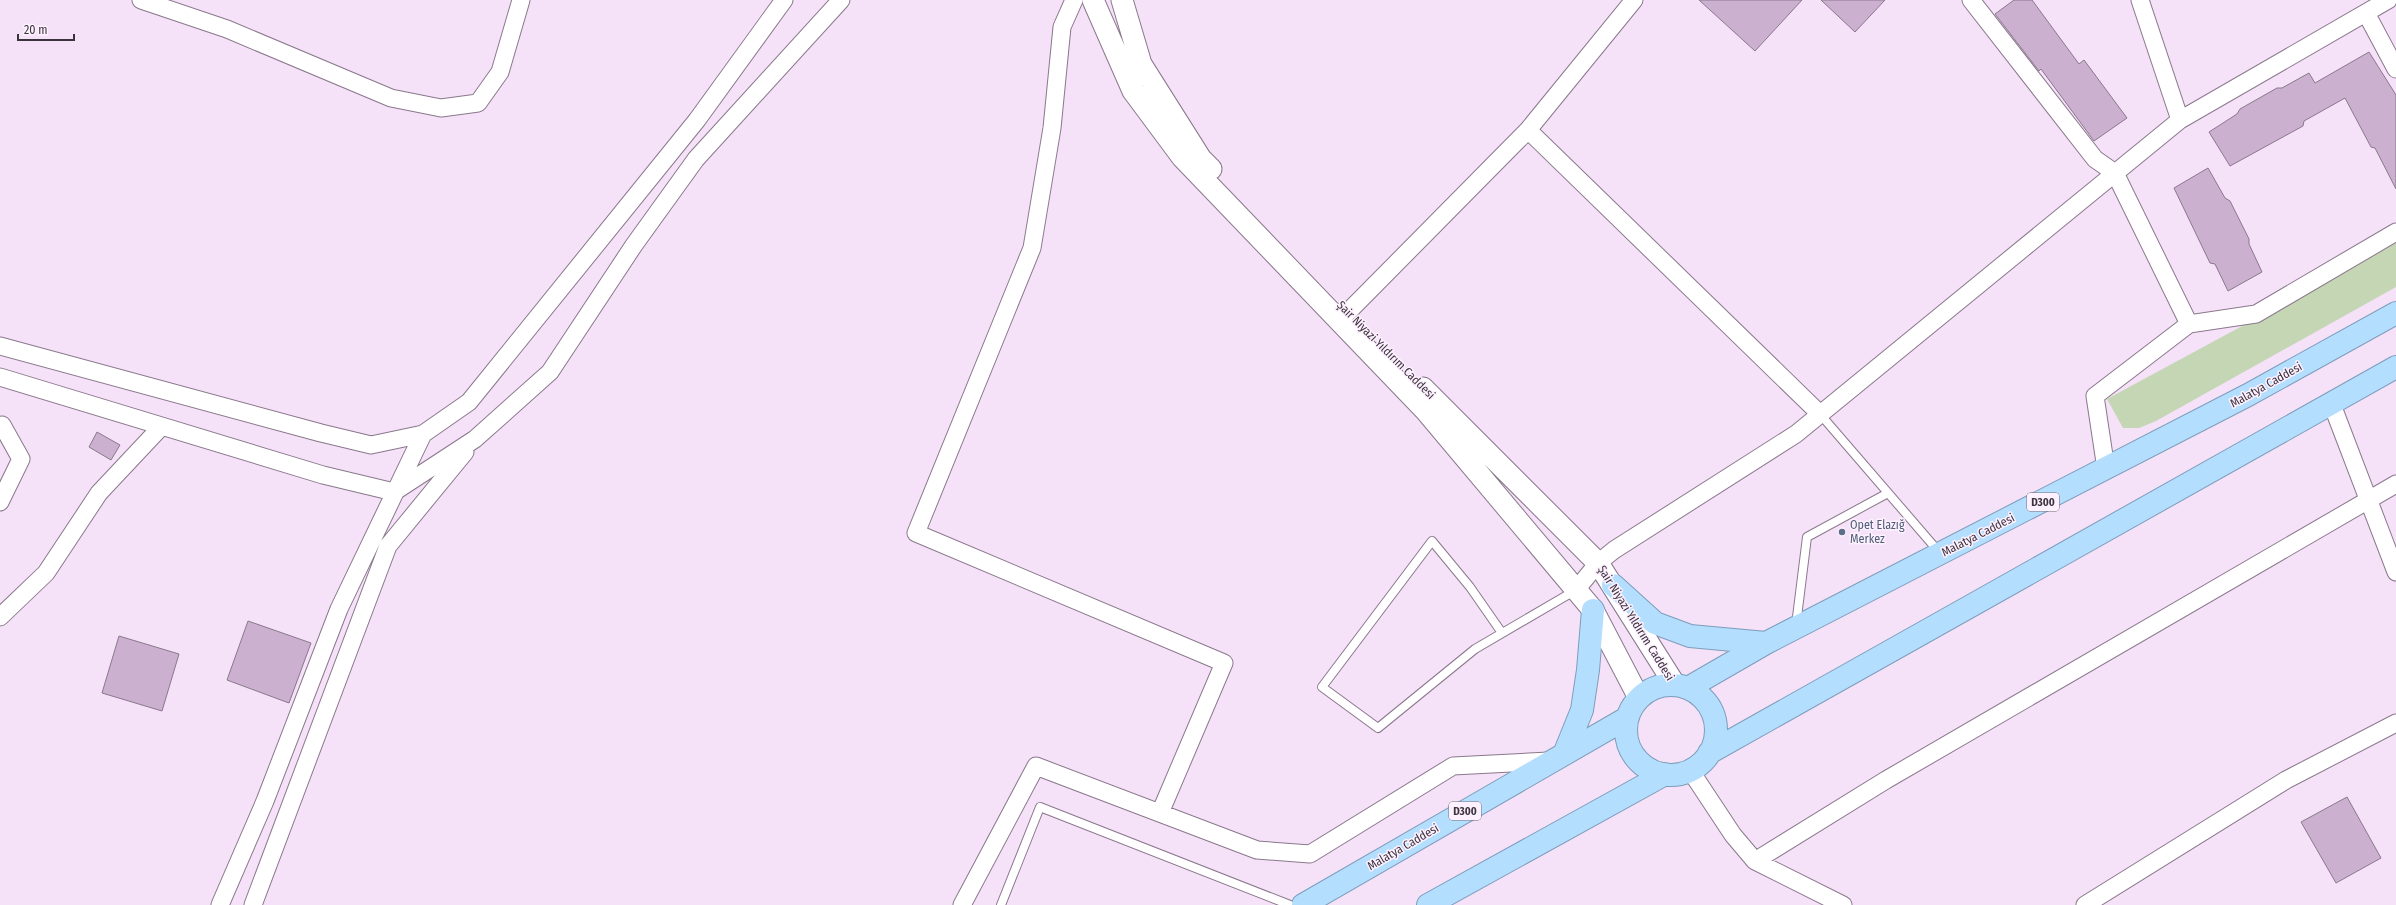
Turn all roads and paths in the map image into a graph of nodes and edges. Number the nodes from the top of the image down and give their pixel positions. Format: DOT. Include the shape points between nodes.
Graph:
graph roads {
  1 [pos="141,0"];
  2 [pos="522,0"];
  3 [pos="784,0"];
  4 [pos="841,0"];
  5 [pos="1074,0"];
  6 [pos="1093,0"];
  7 [pos="1122,0"];
  8 [pos="1634,0"];
  9 [pos="1972,0"];
  10 [pos="2140,0"];
  11 [pos="2388,0"];
  12 [pos="2366,13"];
  13 [pos="2396,69"];
  14 [pos="2180,120"];
  15 [pos="1528,130"];
  16 [pos="2115,173"];
  17 [pos="2396,232"];
  18 [pos="1348,312"];
  19 [pos="2396,313"];
  20 [pos="2189,324"];
  21 [pos="0,346"];
  22 [pos="2396,367"];
  23 [pos="0,377"];
  24 [pos="2331,402"];
  25 [pos="1820,414"];
  26 [pos="2,425"];
  27 [pos="161,427"];
  28 [pos="423,434"];
  29 [pos="475,439"];
  30 [pos="2106,469"];
  31 [pos="2396,484"];
  32 [pos="394,492"];
  33 [pos="1888,493"];
  34 [pos="2368,499"];
  35 [pos="0,502"];
  36 [pos="1941,554"];
  37 [pos="1598,563"];
  38 [pos="2396,572"];
  39 [pos="1613,585"];
  40 [pos="1576,590"];
  41 [pos="1593,610"];
  42 [pos="0,617"];
  43 [pos="1796,628"];
  44 [pos="1502,633"];
  45 [pos="1766,643"];
  46 [pos="1681,686"];
  47 [pos="1639,698"];
  48 [pos="1627,718"];
  49 [pos="2396,723"];
  50 [pos="1709,753"];
  51 [pos="1557,757"];
  52 [pos="1690,770"];
  53 [pos="1665,774"];
  54 [pos="1160,813"];
  55 [pos="1755,861"];
  56 [pos="1431,904"];
  57 [pos="220,905"];
  58 [pos="253,905"];
  59 [pos="962,905"];
  60 [pos="1001,905"];
  61 [pos="1290,905"];
  62 [pos="1303,905"];
  63 [pos="1843,905"];
  64 [pos="2085,905"];
  1 -- 2 [label="street" via="227,29 391,98 441,108 478,103 500,72"];
  3 -- 28 [label="street" via="697,120 469,402"];
  4 -- 29 [label="street" via="696,159 634,245 550,372"];
  5 -- 54 [label="street" via="1062,27 1052,128 1032,248 916,533 1224,662"];
  6 -- 40 [label="street" via="1133,91 1182,157 1426,411"];
  7 -- 18 [label="street, Şair Niyazi Yıldırım Caddesi" via="1141,64 1201,159"];
  8 -- 15 [label="street"];
  9 -- 16 [label="street" via="2095,159"];
  10 -- 14 [label="street"];
  11 -- 12 [label="street"];
  12 -- 13 [label="street"];
  12 -- 14 [label="street"];
  14 -- 16 [label="street"];
  15 -- 18 [label="street"];
  15 -- 25 [label="street"];
  16 -- 20 [label="street"];
  16 -- 25 [label="street"];
  17 -- 20 [label="street" via="2256,314"];
  18 -- 37 [label="street, Şair Niyazi Yıldırım Caddesi"];
  19 -- 30 [label="highway, Malatya Caddesi / D300" via="2248,395"];
  20 -- 30 [label="street" via="2095,396"];
  21 -- 28 [label="street" via="321,433 371,444"];
  22 -- 24 [label="highway"];
  23 -- 27 [label="street"];
  24 -- 34 [label="street"];
  24 -- 50 [label="highway"];
  25 -- 33 [label="lane"];
  25 -- 37 [label="street" via="1796,434 1614,550"];
  26 -- 35 [label="street" via="20,459"];
  27 -- 32 [label="street" via="323,475"];
  27 -- 42 [label="street" via="99,493 46,572"];
  28 -- 32 [label="street"];
  29 -- 32 [label="street"];
  29 -- 58 [label="street" via="388,546"];
  30 -- 36 [label="highway, Malatya Caddesi / D300"];
  31 -- 34 [label="street"];
  32 -- 57 [label="street" via="339,609 265,801"];
  33 -- 36 [label="lane"];
  33 -- 43 [label="lane" via="1807,537"];
  34 -- 38 [label="street"];
  34 -- 55 [label="street" via="1886,780"];
  36 -- 43 [label="highway, Malatya Caddesi / D300"];
  37 -- 39 [label="street, Şair Niyazi Yıldırım Caddesi"];
  37 -- 40 [label="street"];
  39 -- 45 [label="highway" via="1655,623 1690,636"];
  39 -- 46 [label="street, Şair Niyazi Yıldırım Caddesi"];
  40 -- 41 [label="street"];
  40 -- 44 [label="lane"];
  41 -- 47 [label="street"];
  41 -- 51 [label="highway" via="1582,710"];
  43 -- 45 [label="highway, Malatya Caddesi / D300"];
  44 -- 44 [label="lane" via="1475,649 1378,728 1322,687 1432,541 1470,587"];
  45 -- 46 [label="highway, Malatya Caddesi / D300"];
  46 -- 47 [label="highway" via="1655,688"];
  46 -- 50 [label="highway" via="1708,704 1714,716 1715,735"];
  47 -- 48 [label="highway"];
  48 -- 51 [label="highway, Malatya Caddesi / D300"];
  48 -- 53 [label="highway" via="1626,733 1630,748 1638,760 1650,770"];
  49 -- 64 [label="street" via="2286,780"];
  50 -- 52 [label="highway" via="1701,763"];
  51 -- 54 [label="street" via="1453,766 1310,854 1258,850"];
  51 -- 62 [label="highway, Malatya Caddesi / D300"];
  52 -- 53 [label="highway" via="1678,774"];
  52 -- 55 [label="street"];
  53 -- 56 [label="highway"];
  54 -- 59 [label="street" via="1036,766"];
  55 -- 63 [label="street"];
  60 -- 61 [label="lane" via="1040,807"];
}
